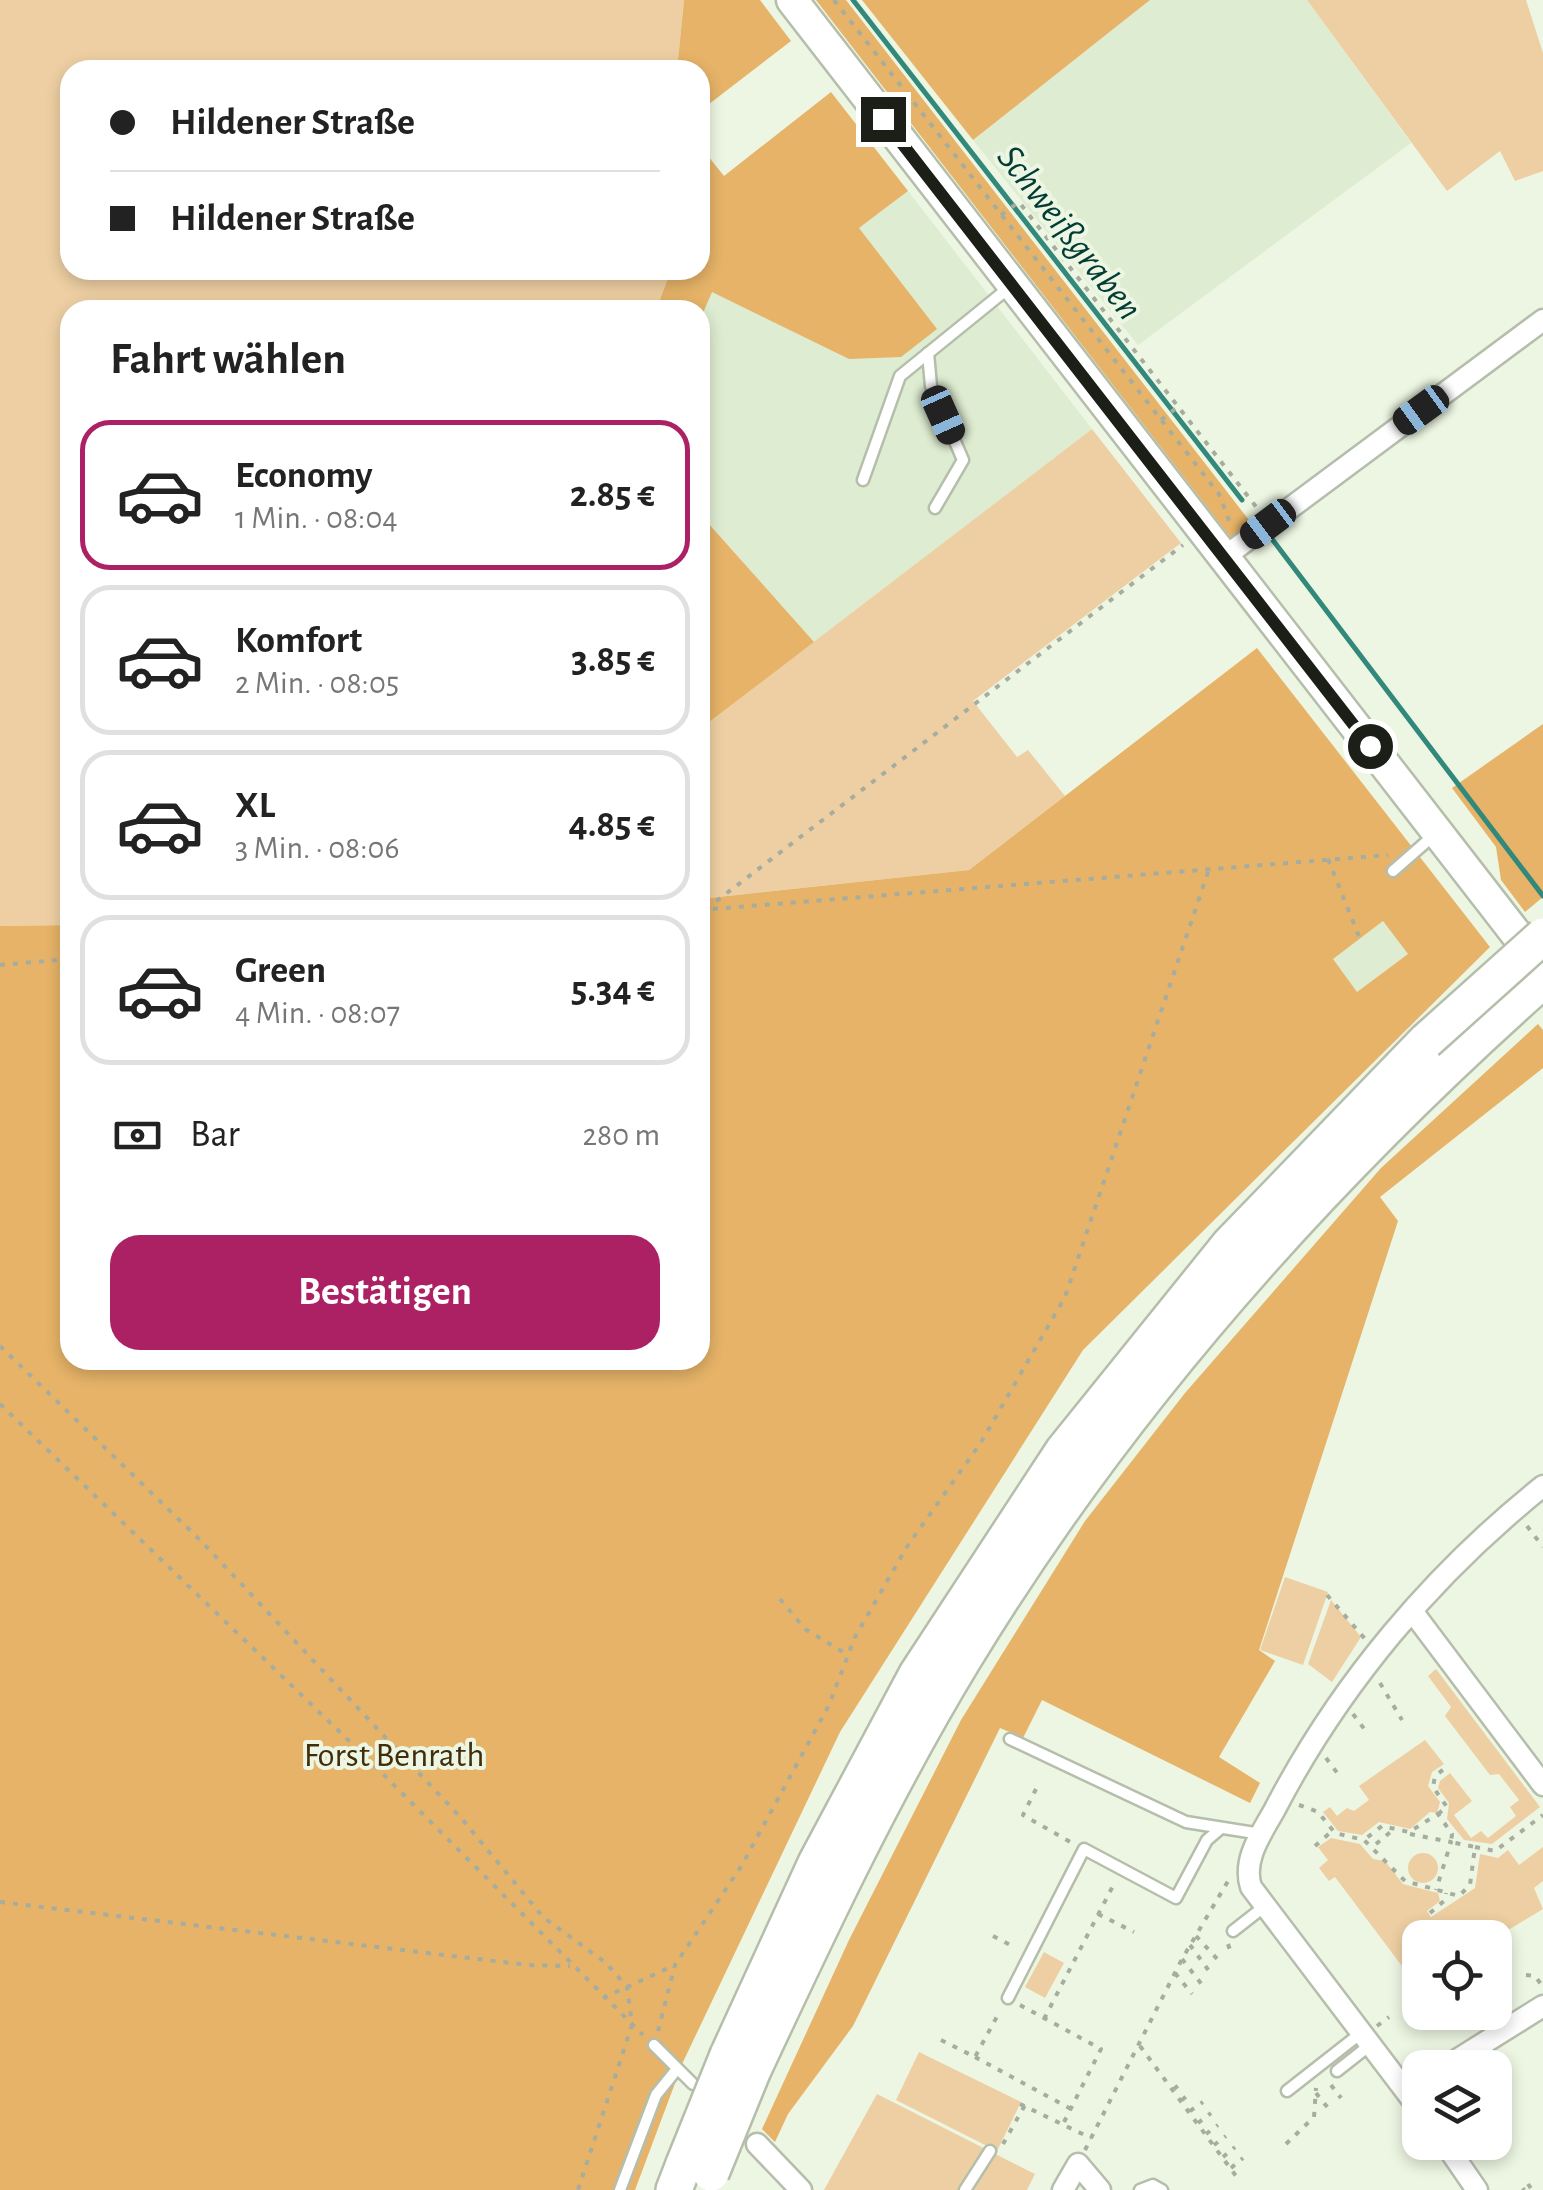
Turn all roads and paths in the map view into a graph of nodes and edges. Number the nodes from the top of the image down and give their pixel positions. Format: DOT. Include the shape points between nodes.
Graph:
graph roads {
  1 [pos="792,0"];
  2 [pos="834,0"];
  3 [pos="1001,215"];
  4 [pos="1012,286"];
  5 [pos="1543,320"];
  6 [pos="928,353"];
  7 [pos="1177,407"];
  8 [pos="1161,420"];
  9 [pos="864,480"];
  10 [pos="935,508"];
  11 [pos="1268,524"];
  12 [pos="1189,541"];
  13 [pos="1231,552"];
  14 [pos="1438,832"];
  15 [pos="1328,858"];
  16 [pos="1402,859"];
  17 [pos="1209,869"];
  18 [pos="1394,871"];
  19 [pos="710,904"];
  20 [pos="710,908"];
  21 [pos="1543,936"];
  22 [pos="1360,939"];
  23 [pos="60,960"];
  24 [pos="0,965"];
  25 [pos="1543,969"];
  26 [pos="1543,980"];
  27 [pos="1438,1053"];
  28 [pos="0,1346"];
  29 [pos="0,1404"];
  30 [pos="1540,1495"];
  31 [pos="1514,1510"];
  32 [pos="1543,1547"];
  33 [pos="1327,1595"];
  34 [pos="780,1600"];
  35 [pos="1412,1611"];
  36 [pos="1373,1655"];
  37 [pos="848,1656"];
  38 [pos="1402,1720"];
  39 [pos="1010,1739"];
  40 [pos="1444,1768"];
  41 [pos="1543,1785"];
  42 [pos="1036,1789"];
  43 [pos="1281,1797"];
  44 [pos="1438,1814"];
  45 [pos="1543,1815"];
  46 [pos="1220,1829"];
  47 [pos="1394,1829"];
  48 [pos="1332,1831"];
  49 [pos="1408,1832"];
  50 [pos="1262,1834"];
  51 [pos="1364,1840"];
  52 [pos="1452,1842"];
  53 [pos="1376,1844"];
  54 [pos="1314,1846"];
  55 [pos="1476,1847"];
  56 [pos="1084,1849"];
  57 [pos="1249,1860"];
  58 [pos="1122,1870"];
  59 [pos="1436,1890"];
  60 [pos="1446,1893"];
  61 [pos="0,1902"];
  62 [pos="1266,1906"];
  63 [pos="1430,1913"];
  64 [pos="1098,1914"];
  65 [pos="1233,1931"];
  66 [pos="1134,1932"];
  67 [pos="994,1936"];
  68 [pos="1196,1936"];
  69 [pos="1190,1945"];
  70 [pos="1031,1956"];
  71 [pos="1182,1959"];
  72 [pos="1220,1962"];
  73 [pos="675,1965"];
  74 [pos="570,1966"];
  75 [pos="1209,1971"];
  76 [pos="1176,1972"];
  77 [pos="1526,1975"];
  78 [pos="1203,1986"];
  79 [pos="1543,1987"];
  80 [pos="628,1988"];
  81 [pos="1192,1994"];
  82 [pos="603,1998"];
  83 [pos="1008,1998"];
  84 [pos="1543,2006"];
  85 [pos="1044,2018"];
  86 [pos="632,2025"];
  87 [pos="1367,2038"];
  88 [pos="941,2040"];
  89 [pos="654,2045"];
  90 [pos="1140,2046"];
  91 [pos="1473,2050"];
  92 [pos="975,2057"];
  93 [pos="676,2068"];
  94 [pos="1337,2071"];
  95 [pos="1402,2075"];
  96 [pos="1317,2077"];
  97 [pos="1182,2082"];
  98 [pos="693,2084"];
  99 [pos="1174,2089"];
  100 [pos="1287,2091"];
  101 [pos="1316,2092"];
  102 [pos="1190,2094"];
  103 [pos="1182,2100"];
  104 [pos="1203,2102"];
  105 [pos="1328,2108"];
  106 [pos="1071,2109"];
  107 [pos="1190,2111"];
  108 [pos="1211,2112"];
  109 [pos="1314,2117"];
  110 [pos="1198,2123"];
  111 [pos="1063,2124"];
  112 [pos="1319,2124"];
  113 [pos="1218,2125"];
  114 [pos="1300,2128"];
  115 [pos="1206,2134"];
  116 [pos="1306,2134"];
  117 [pos="1226,2136"];
  118 [pos="1091,2138"];
  119 [pos="757,2144"];
  120 [pos="1286,2144"];
  121 [pos="1214,2145"];
  122 [pos="1235,2147"];
  123 [pos="990,2152"];
  124 [pos="1222,2157"];
  125 [pos="1244,2158"];
  126 [pos="1457,2160"];
  127 [pos="1078,2164"];
  128 [pos="1231,2168"];
  129 [pos="1236,2176"];
  130 [pos="693,2179"];
  131 [pos="1525,2187"];
  132 [pos="578,2190"];
  133 [pos="620,2190"];
  134 [pos="801,2190"];
  135 [pos="965,2190"];
  136 [pos="1063,2190"];
  137 [pos="1100,2190"];
  138 [pos="1140,2190"];
  139 [pos="1162,2190"];
  140 [pos="1478,2190"];
  141 [pos="1532,2190"];
  1 -- 4 [label="main road"];
  2 -- 3 [label="path"];
  3 -- 7 [label="path" via="1016,204"];
  3 -- 8 [label="path"];
  4 -- 6 [label="lane"];
  4 -- 13 [label="main road"];
  5 -- 11 [label="street"];
  6 -- 9 [label="lane" via="900,376"];
  6 -- 10 [label="lane" via="930,386 963,460"];
  7 -- 8 [label="path"];
  7 -- 11 [label="path"];
  8 -- 13 [label="path" via="1219,494"];
  11 -- 13 [label="street"];
  12 -- 19 [label="path"];
  13 -- 14 [label="main road"];
  14 -- 16 [label="lane"];
  14 -- 25 [label="main road"];
  15 -- 16 [label="path" via="1376,853"];
  15 -- 17 [label="path"];
  15 -- 22 [label="path"];
  16 -- 18 [label="lane"];
  17 -- 20 [label="path"];
  17 -- 37 [label="path" via="1065,1297 980,1444 908,1545"];
  21 -- 27 [label="highway, bridge"];
  23 -- 24 [label="path"];
  26 -- 27 [label="highway"];
  27 -- 130 [label="highway, bridge" via="1228,1245 1064,1450 917,1674 816,1863"];
  28 -- 80 [label="path" via="200,1541 462,1819 542,1917 606,1963"];
  29 -- 74 [label="path" via="375,1766"];
  30 -- 31 [label="street"];
  31 -- 32 [label="path"];
  31 -- 35 [label="street"];
  33 -- 36 [label="path"];
  34 -- 37 [label="path" via="805,1629"];
  35 -- 36 [label="street"];
  35 -- 41 [label="street"];
  36 -- 38 [label="path"];
  36 -- 43 [label="street"];
  37 -- 73 [label="path" via="829,1705 742,1866"];
  39 -- 46 [label="lane" via="1186,1822"];
  40 -- 44 [label="path" via="1433,1787 1447,1807"];
  42 -- 56 [label="path" via="1024,1815"];
  43 -- 48 [label="path" via="1318,1812"];
  43 -- 50 [label="street"];
  44 -- 49 [label="path"];
  44 -- 52 [label="path"];
  45 -- 55 [label="path" via="1495,1851"];
  46 -- 50 [label="lane"];
  46 -- 58 [label="lane" via="1207,1840 1176,1898"];
  47 -- 49 [label="path"];
  47 -- 51 [label="path" via="1382,1826"];
  47 -- 53 [label="path"];
  48 -- 51 [label="path"];
  48 -- 54 [label="path"];
  49 -- 52 [label="path"];
  50 -- 57 [label="street"];
  51 -- 59 [label="path" via="1405,1881"];
  52 -- 55 [label="path"];
  52 -- 59 [label="path"];
  55 -- 60 [label="path" via="1470,1885 1459,1896"];
  56 -- 58 [label="lane"];
  56 -- 70 [label="lane"];
  57 -- 62 [label="street" via="1251,1887"];
  57 -- 68 [label="path" via="1225,1882"];
  58 -- 64 [label="path"];
  59 -- 60 [label="path"];
  60 -- 63 [label="path"];
  61 -- 74 [label="path"];
  62 -- 65 [label="lane"];
  62 -- 87 [label="street"];
  64 -- 66 [label="path"];
  64 -- 85 [label="path"];
  67 -- 70 [label="path"];
  68 -- 69 [label="path"];
  68 -- 72 [label="path"];
  69 -- 71 [label="path"];
  69 -- 75 [label="path"];
  70 -- 83 [label="lane"];
  71 -- 76 [label="path"];
  71 -- 78 [label="path"];
  73 -- 80 [label="path"];
  73 -- 89 [label="path"];
  74 -- 82 [label="path"];
  76 -- 81 [label="path"];
  76 -- 90 [label="path"];
  77 -- 79 [label="path"];
  80 -- 82 [label="path"];
  80 -- 86 [label="path"];
  82 -- 86 [label="path"];
  83 -- 85 [label="path"];
  83 -- 92 [label="path"];
  84 -- 91 [label="street"];
  85 -- 106 [label="path" via="1101,2049"];
  86 -- 89 [label="path"];
  86 -- 132 [label="path"];
  87 -- 94 [label="lane"];
  87 -- 95 [label="street"];
  87 -- 100 [label="lane"];
  88 -- 92 [label="path"];
  89 -- 93 [label="lane"];
  90 -- 99 [label="path"];
  90 -- 118 [label="path"];
  92 -- 106 [label="path"];
  93 -- 98 [label="lane"];
  93 -- 133 [label="lane" via="656,2095"];
  96 -- 101 [label="path"];
  97 -- 99 [label="path"];
  99 -- 103 [label="path"];
  101 -- 105 [label="path"];
  101 -- 109 [label="path"];
  102 -- 103 [label="path"];
  103 -- 107 [label="path"];
  104 -- 107 [label="path"];
  106 -- 111 [label="path"];
  107 -- 110 [label="path"];
  108 -- 110 [label="path"];
  109 -- 112 [label="path"];
  109 -- 114 [label="path"];
  110 -- 115 [label="path"];
  111 -- 118 [label="path"];
  111 -- 123 [label="path" via="1022,2104 996,2155"];
  113 -- 115 [label="path"];
  114 -- 116 [label="path"];
  114 -- 120 [label="path"];
  115 -- 121 [label="path"];
  117 -- 121 [label="path"];
  118 -- 127 [label="path"];
  119 -- 134 [label="street"];
  121 -- 124 [label="path"];
  122 -- 124 [label="path"];
  123 -- 135 [label="lane"];
  124 -- 128 [label="path"];
  125 -- 128 [label="path"];
  126 -- 140 [label="street"];
  127 -- 136 [label="street"];
  127 -- 137 [label="street"];
  128 -- 129 [label="path"];
  131 -- 141 [label="path"];
  138 -- 139 [label="lane"];
}
